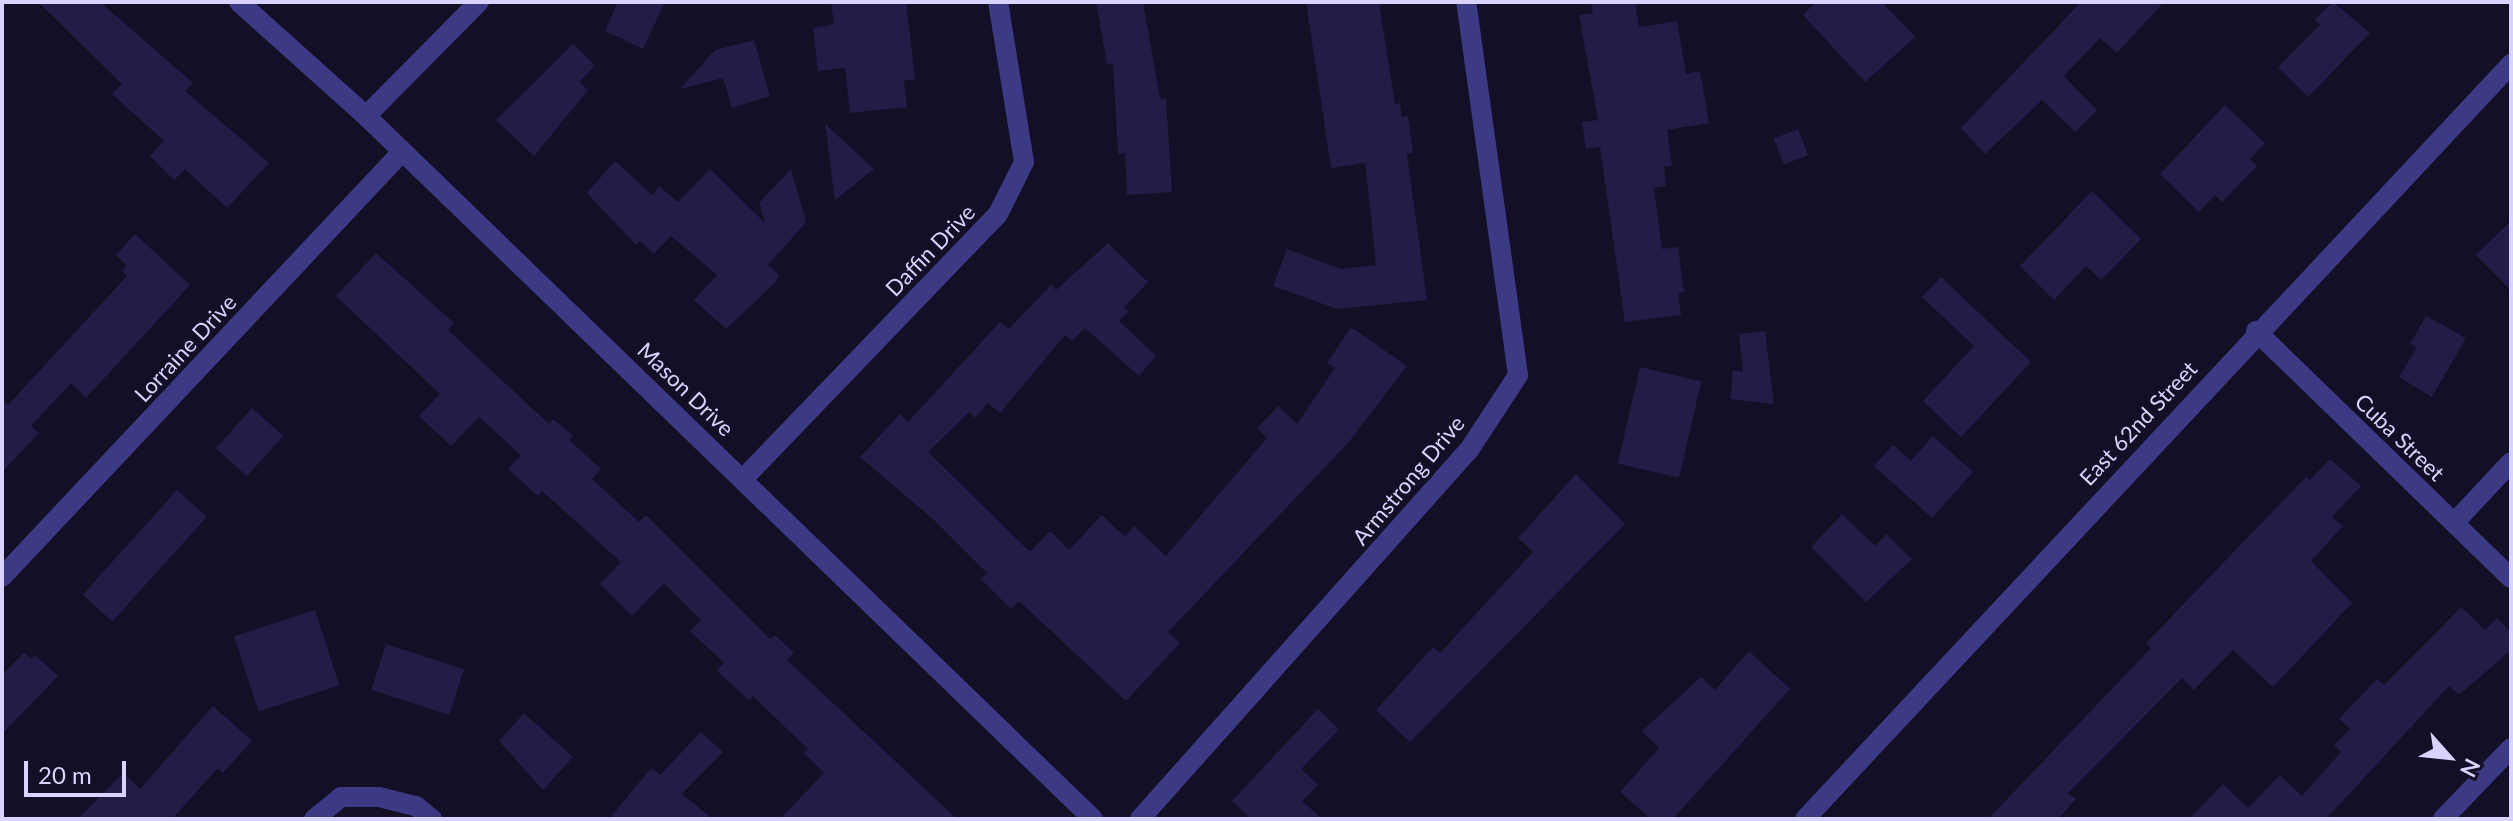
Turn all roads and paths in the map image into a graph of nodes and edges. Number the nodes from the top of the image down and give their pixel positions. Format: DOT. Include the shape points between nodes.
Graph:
graph roads {
  1 [pos="239,2"];
  2 [pos="479,2"];
  3 [pos="998,2"];
  4 [pos="1466,2"];
  5 [pos="2511,64"];
  6 [pos="366,116"];
  7 [pos="402,152"];
  8 [pos="2256,331"];
  9 [pos="2511,462"];
  10 [pos="744,478"];
  11 [pos="2454,523"];
  12 [pos="2,577"];
  13 [pos="2511,578"];
  14 [pos="2511,748"];
  15 [pos="314,819"];
  16 [pos="432,819"];
  17 [pos="1093,819"];
  18 [pos="1140,819"];
  19 [pos="1805,819"];
  20 [pos="2443,819"];
  1 -- 6 [label="street, Mason Drive"];
  2 -- 6 [label="street"];
  3 -- 10 [label="street, Daffin Drive" via="1024,162 998,214"];
  4 -- 18 [label="street, Armstrong Drive" via="1518,375 1469,450"];
  5 -- 8 [label="street, East 62nd Street"];
  6 -- 7 [label="street, Mason Drive"];
  7 -- 10 [label="street, Mason Drive"];
  7 -- 12 [label="street, Lorraine Drive"];
  8 -- 11 [label="street, Cuba Street"];
  8 -- 19 [label="street, East 62nd Street"];
  9 -- 11 [label="street"];
  10 -- 17 [label="street, Mason Drive"];
  11 -- 13 [label="street, Cuba Street"];
  14 -- 20 [label="street"];
  15 -- 16 [label="street" via="341,797 379,797 416,806"];
}
